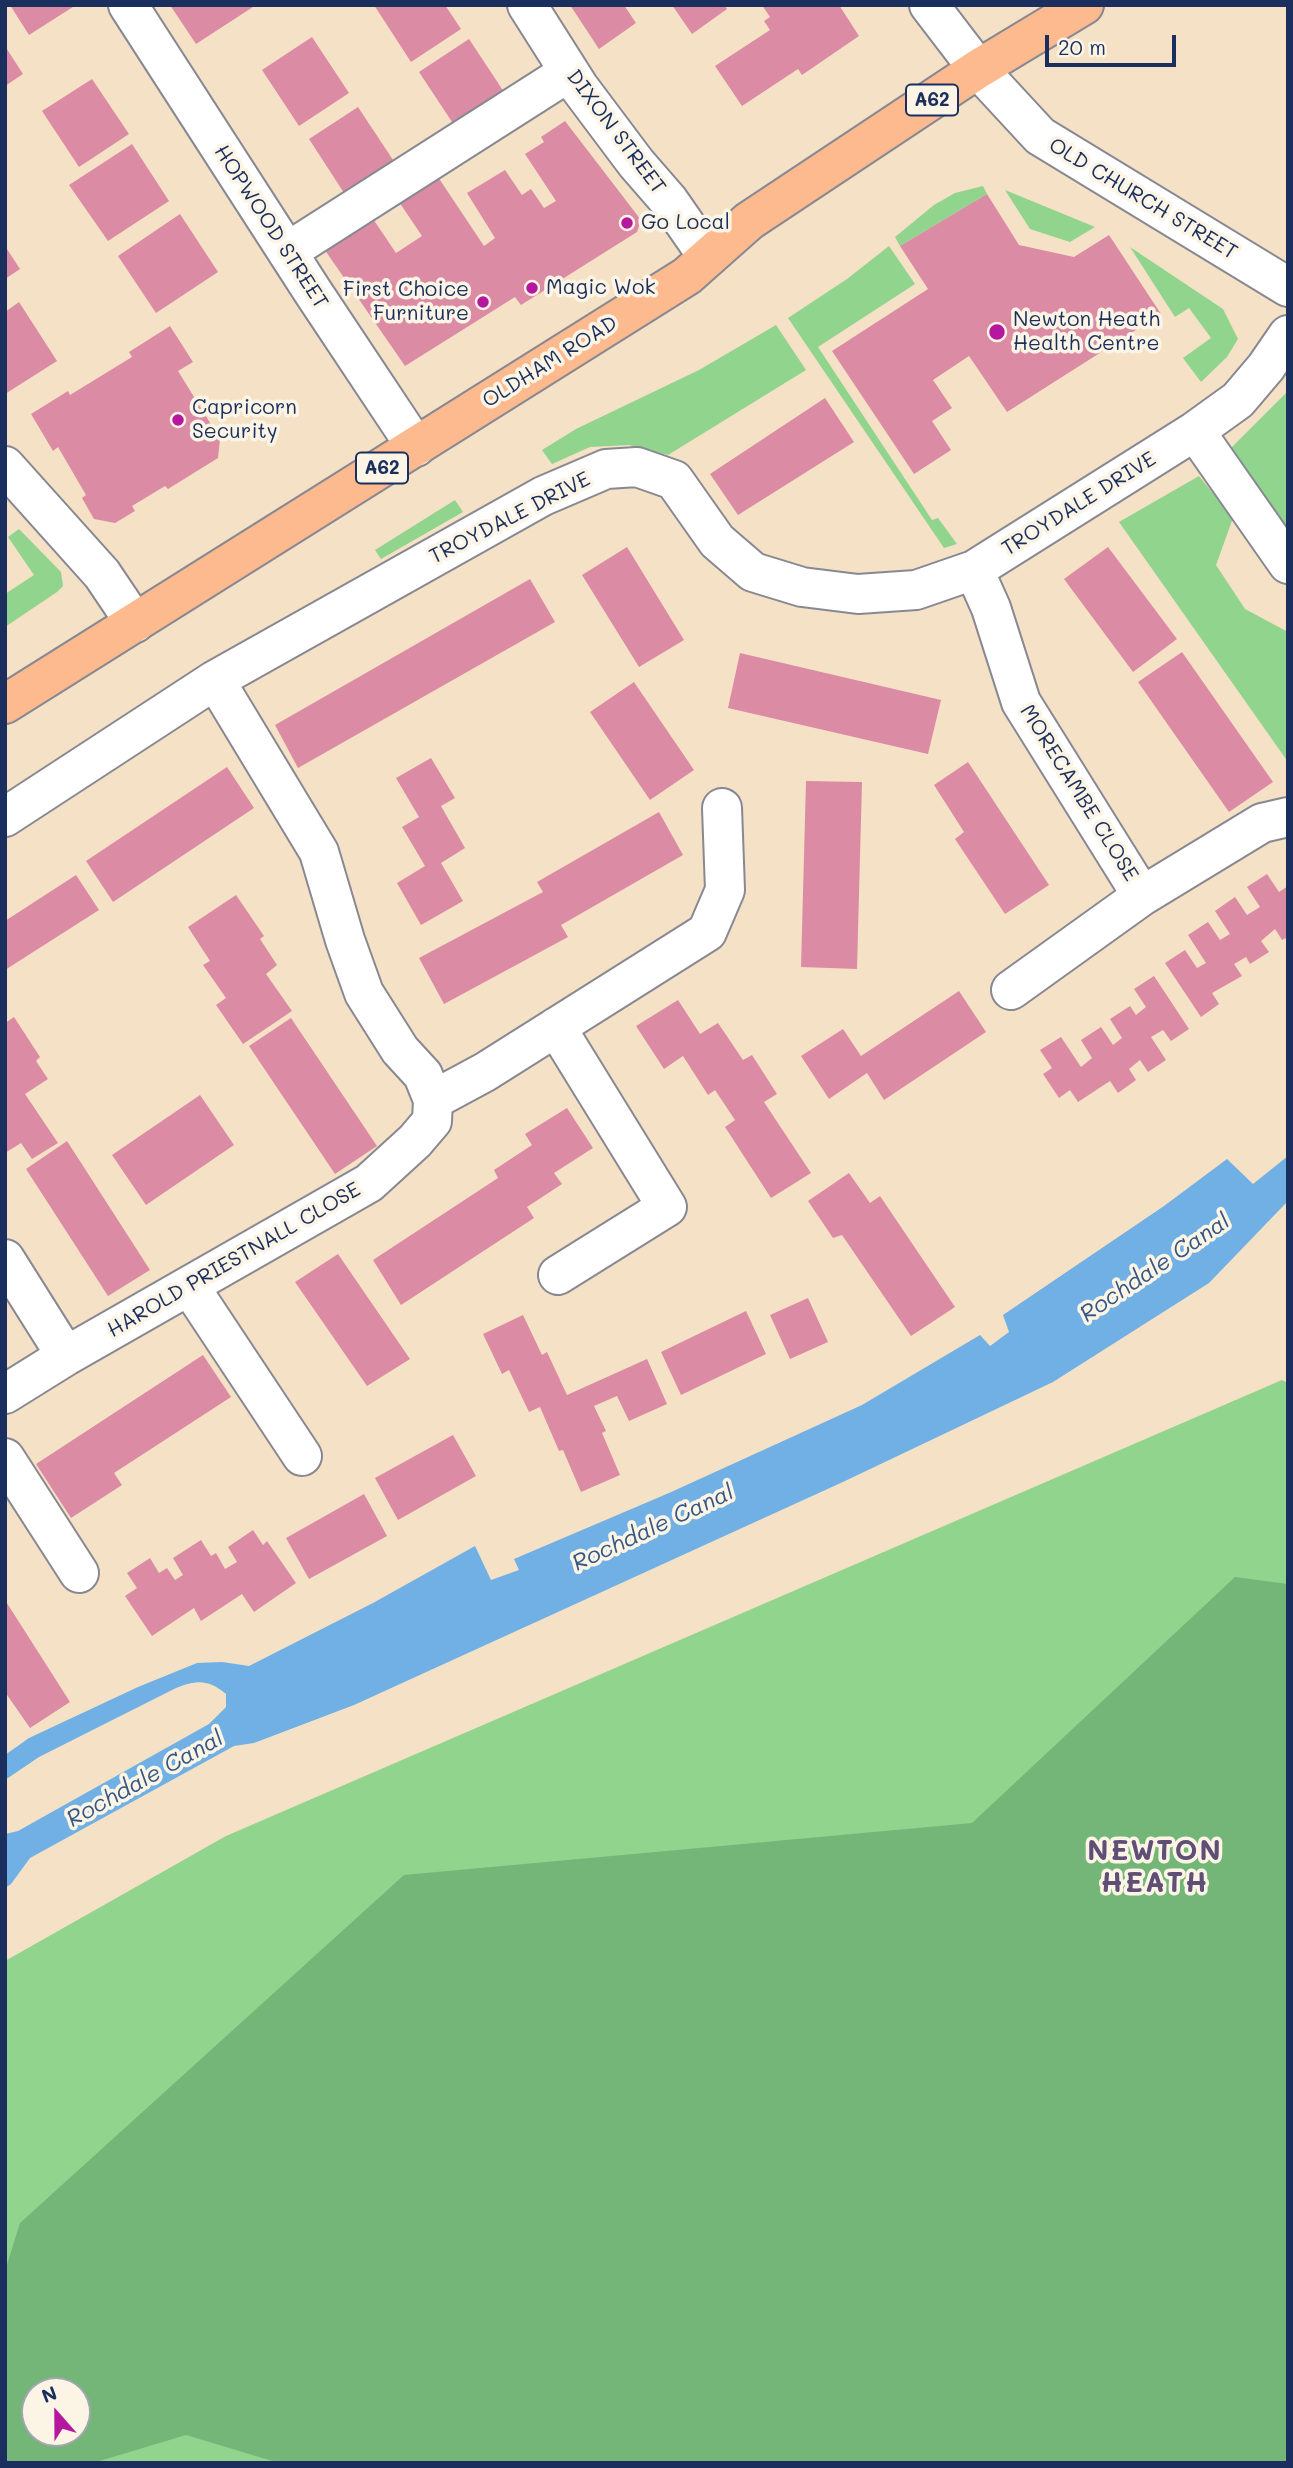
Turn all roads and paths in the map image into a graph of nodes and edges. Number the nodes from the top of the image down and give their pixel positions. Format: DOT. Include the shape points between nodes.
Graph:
graph roads {
  1 [pos="128,5"];
  2 [pos="527,5"];
  3 [pos="929,5"];
  4 [pos="1084,5"];
  5 [pos="978,69"];
  6 [pos="569,72"];
  7 [pos="287,252"];
  8 [pos="708,257"];
  9 [pos="1288,287"];
  10 [pos="1288,335"];
  11 [pos="1195,431"];
  12 [pos="416,447"];
  13 [pos="5,466"];
  14 [pos="1288,564"];
  15 [pos="974,570"];
  16 [pos="135,623"];
  17 [pos="215,680"];
  18 [pos="5,704"];
  19 [pos="722,808"];
  20 [pos="5,817"];
  21 [pos="1288,817"];
  22 [pos="1142,896"];
  23 [pos="1011,990"];
  24 [pos="556,1027"];
  25 [pos="433,1100"];
  26 [pos="5,1259"];
  27 [pos="558,1275"];
  28 [pos="190,1287"];
  29 [pos="66,1356"];
  30 [pos="5,1394"];
  31 [pos="302,1456"];
  32 [pos="5,1458"];
  33 [pos="79,1573"];
  1 -- 7 [label="street, HOPWOOD STREET"];
  2 -- 6 [label="street, DIXON STREET"];
  3 -- 5 [label="street, OLD CHURCH STREET"];
  4 -- 5 [label="highway, OLDHAM ROAD / A62"];
  5 -- 8 [label="highway, OLDHAM ROAD / A62" via="749,221"];
  5 -- 9 [label="street, OLD CHURCH STREET" via="1040,136"];
  6 -- 7 [label="street"];
  6 -- 8 [label="street, DIXON STREET"];
  7 -- 12 [label="street, HOPWOOD STREET"];
  8 -- 12 [label="highway, OLDHAM ROAD / A62" via="687,276"];
  10 -- 11 [label="street, TROYDALE DRIVE" via="1238,400"];
  11 -- 14 [label="street"];
  11 -- 15 [label="street, TROYDALE DRIVE"];
  12 -- 16 [label="highway, OLDHAM ROAD / A62"];
  13 -- 16 [label="street" via="102,574"];
  15 -- 17 [label="street, TROYDALE DRIVE" via="916,590 858,594 802,587 753,572 717,541 674,480 637,467 606,469 543,496"];
  15 -- 22 [label="street, MORECAMBE CLOSE" via="1021,702"];
  16 -- 18 [label="highway, OLDHAM ROAD / A62"];
  17 -- 20 [label="street, TROYDALE DRIVE"];
  17 -- 25 [label="street" via="319,852 364,993 400,1050 423,1075"];
  19 -- 24 [label="street" via="725,890 707,932"];
  21 -- 22 [label="street, MORECAMBE CLOSE" via="1262,822"];
  22 -- 23 [label="street, MORECAMBE CLOSE"];
  24 -- 25 [label="street"];
  24 -- 27 [label="street" via="667,1207"];
  25 -- 28 [label="street, HAROLD PRIESTNALL CLOSE" via="432,1121 369,1183"];
  26 -- 29 [label="street"];
  28 -- 29 [label="street, HAROLD PRIESTNALL CLOSE"];
  28 -- 31 [label="street"];
  29 -- 30 [label="street, HAROLD PRIESTNALL CLOSE"];
  32 -- 33 [label="street"];
}
